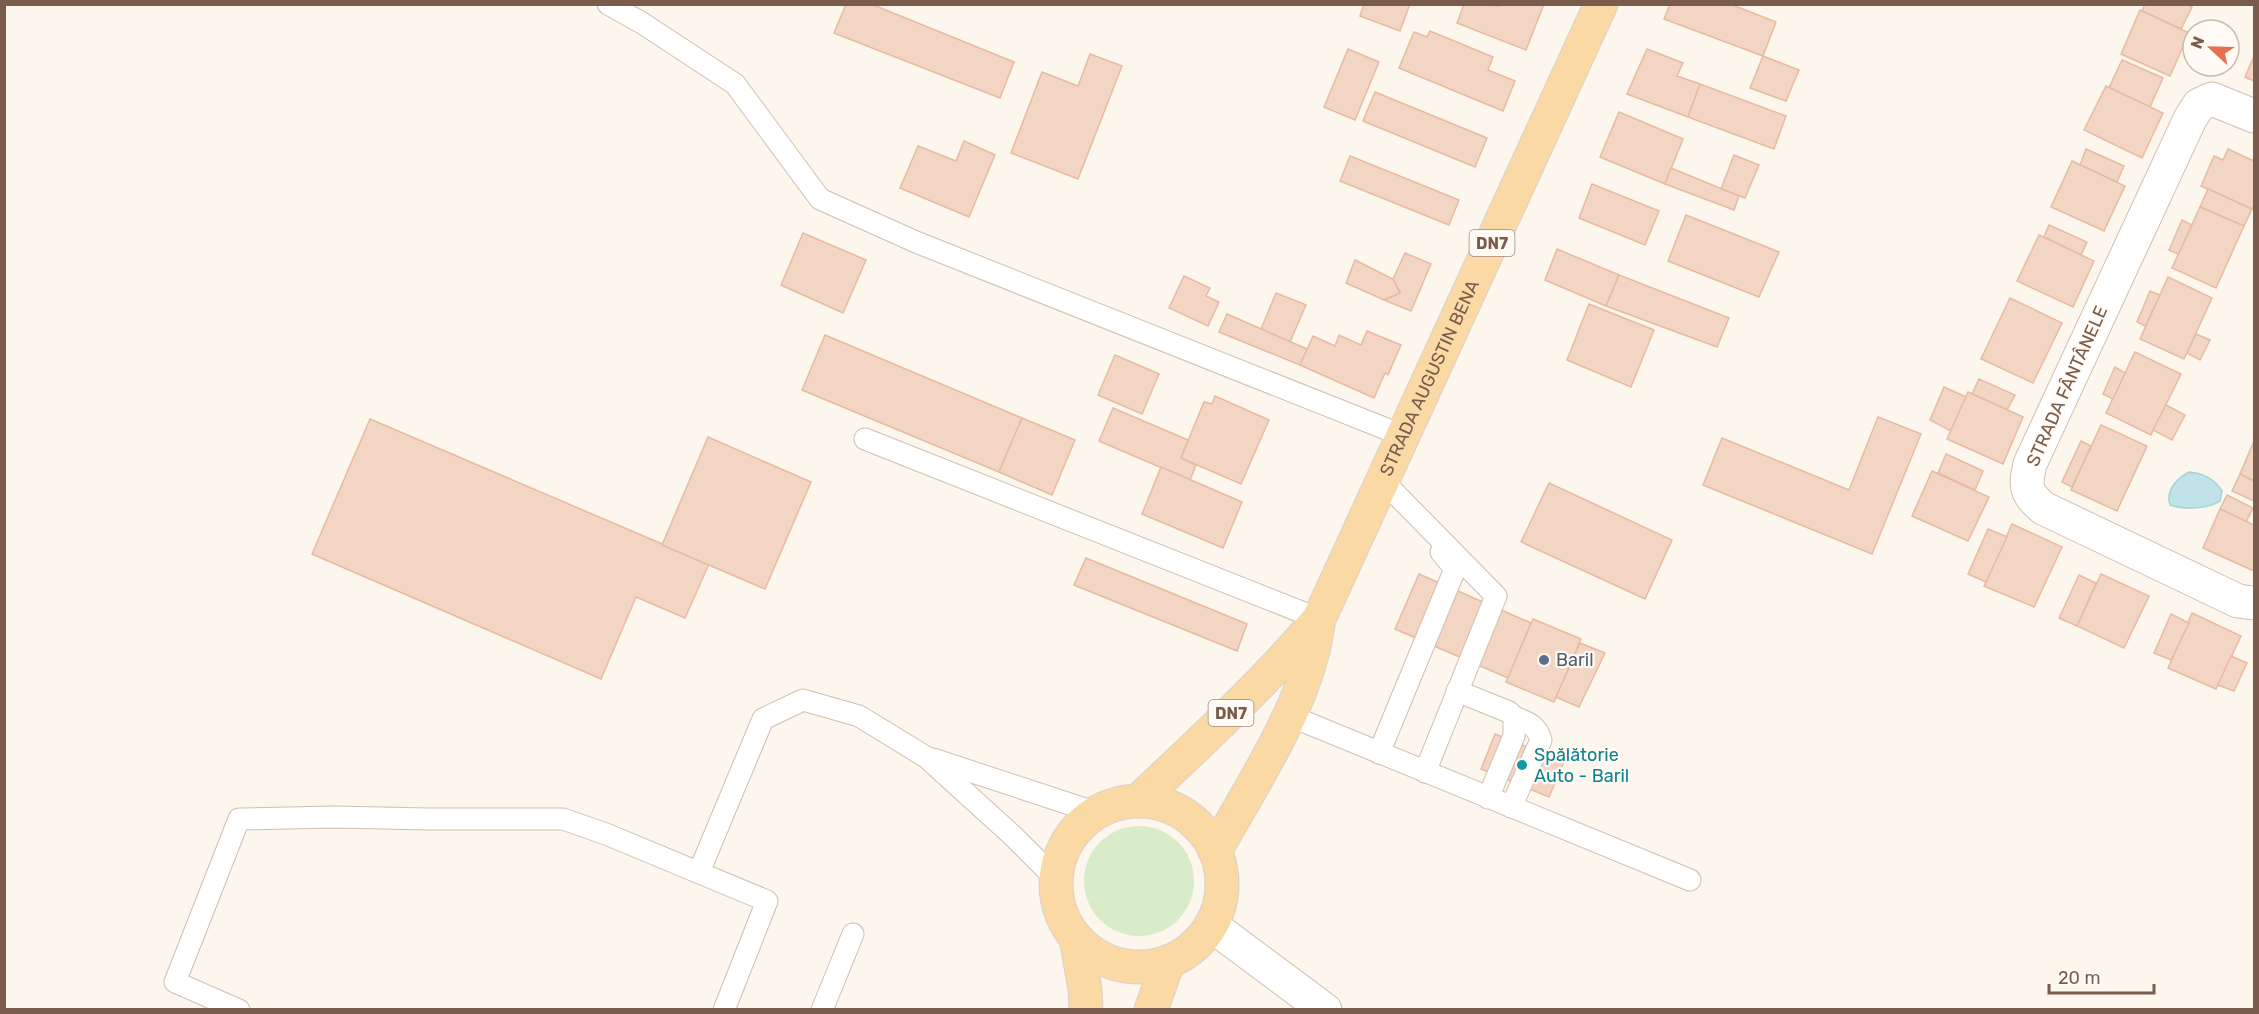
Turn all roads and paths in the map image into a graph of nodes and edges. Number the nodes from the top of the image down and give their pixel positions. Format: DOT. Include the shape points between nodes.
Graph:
graph roads {
  1 [pos="608,4"];
  2 [pos="1601,4"];
  3 [pos="2254,116"];
  4 [pos="1404,436"];
  5 [pos="865,439"];
  6 [pos="1383,482"];
  7 [pos="2254,603"];
  8 [pos="1319,620"];
  9 [pos="1457,691"];
  10 [pos="1288,715"];
  11 [pos="1514,717"];
  12 [pos="1379,753"];
  13 [pos="927,757"];
  14 [pos="1425,772"];
  15 [pos="1488,798"];
  16 [pos="1138,801"];
  17 [pos="1511,807"];
  18 [pos="1097,813"];
  19 [pos="1215,851"];
  20 [pos="699,872"];
  21 [pos="1056,879"];
  22 [pos="1690,880"];
  23 [pos="1211,925"];
  24 [pos="853,934"];
  25 [pos="1076,938"];
  26 [pos="1168,962"];
  27 [pos="239,1010"];
  28 [pos="724,1010"];
  29 [pos="822,1010"];
  30 [pos="1086,1010"];
  31 [pos="1151,1010"];
  32 [pos="1325,1010"];
  1 -- 4 [label="lane" via="735,84 820,199 916,242"];
  2 -- 4 [label="main road, STRADA AUGUSTIN BENA / DN7"];
  3 -- 7 [label="street, STRADA FÂNTÂNELE" via="2212,99 2194,112 2030,464 2026,483 2029,496 2043,508 2238,601"];
  4 -- 6 [label="main road, STRADA AUGUSTIN BENA / DN7"];
  5 -- 8 [label="lane"];
  6 -- 8 [label="main road, STRADA AUGUSTIN BENA / DN7"];
  6 -- 9 [label="lane" via="1496,597"];
  6 -- 12 [label="lane" via="1455,569"];
  8 -- 10 [label="main road, STRADA AUGUSTIN BENA / DN7" via="1305,678"];
  8 -- 16 [label="main road, STRADA AUGUSTIN BENA / DN7" via="1250,696"];
  9 -- 11 [label="lane"];
  9 -- 14 [label="lane"];
  10 -- 12 [label="lane"];
  10 -- 19 [label="main road, STRADA AUGUSTIN BENA / DN7"];
  11 -- 15 [label="lane" via="1514,736"];
  11 -- 17 [label="lane" via="1532,724 1541,740"];
  12 -- 14 [label="lane"];
  13 -- 18 [label="lane"];
  13 -- 20 [label="lane" via="858,716 803,700 763,719"];
  13 -- 21 [label="lane"];
  14 -- 15 [label="lane"];
  15 -- 17 [label="lane"];
  16 -- 18 [label="main road" via="1109,806"];
  16 -- 19 [label="main road" via="1162,804 1184,814 1203,830"];
  17 -- 22 [label="lane"];
  18 -- 21 [label="main road" via="1068,841"];
  19 -- 23 [label="main road" via="1222,876 1220,901"];
  20 -- 27 [label="lane" via="563,819 238,819 175,982"];
  20 -- 28 [label="lane" via="767,901"];
  21 -- 25 [label="main road" via="1058,900"];
  23 -- 26 [label="main road" via="1193,947"];
  23 -- 32 [label="street"];
  24 -- 29 [label="lane"];
  25 -- 26 [label="main road" via="1095,954 1118,964 1143,967"];
  25 -- 30 [label="main road"];
  26 -- 31 [label="main road"];
}
